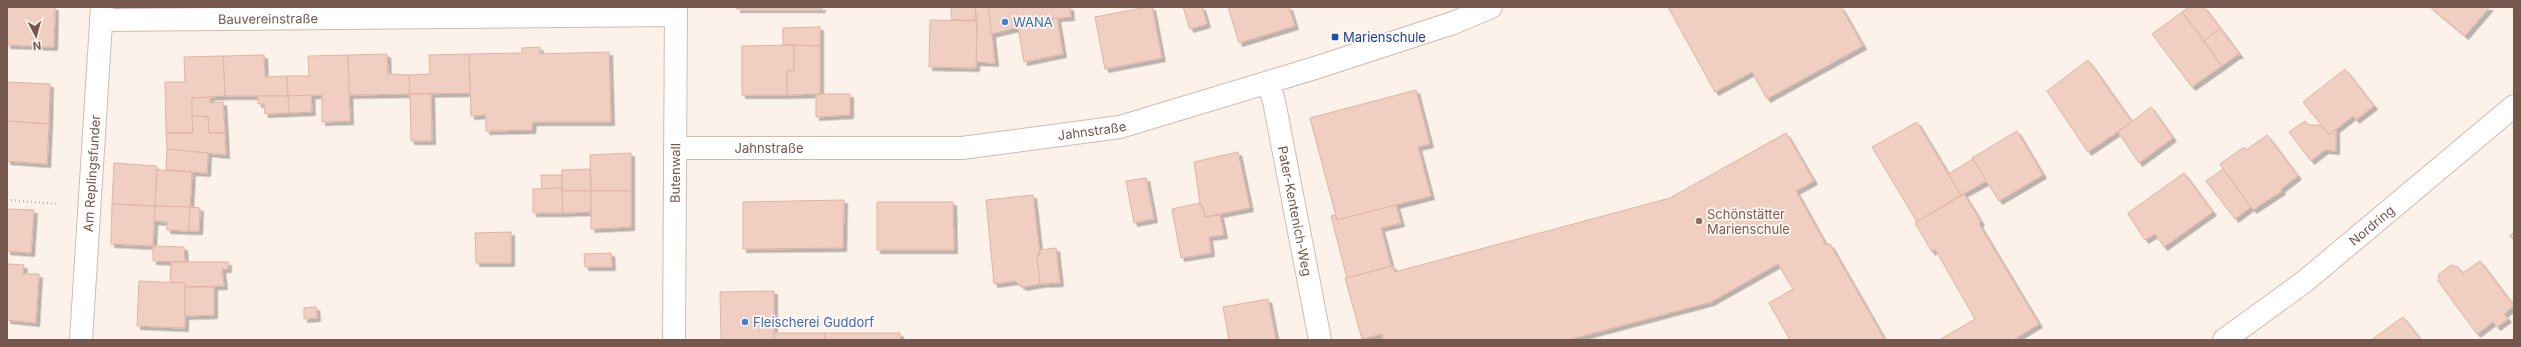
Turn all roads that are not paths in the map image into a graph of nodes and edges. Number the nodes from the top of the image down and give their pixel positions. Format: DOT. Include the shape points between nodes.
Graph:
graph roads {
  1 [pos="1491,7"];
  2 [pos="676,11"];
  3 [pos="101,14"];
  4 [pos="1450,15"];
  5 [pos="1268,83"];
  6 [pos="2514,106"];
  7 [pos="675,148"];
  8 [pos="81,340"];
  9 [pos="674,340"];
  10 [pos="1320,340"];
  11 [pos="2224,340"];
  1 -- 4 [label="street, Jahnstraße"];
  2 -- 3 [label="street, Bauvereinstraße"];
  2 -- 7 [label="street, Butenwall"];
  3 -- 8 [label="street, Am Replingsfunder"];
  4 -- 5 [label="street, Jahnstraße"];
  5 -- 7 [label="street, Jahnstraße" via="1120,127 962,148"];
  5 -- 10 [label="street, Pater-Kentenich-Weg" via="1274,101"];
  6 -- 11 [label="street, Nordring" via="2304,282"];
  7 -- 9 [label="street, Butenwall"];
}
